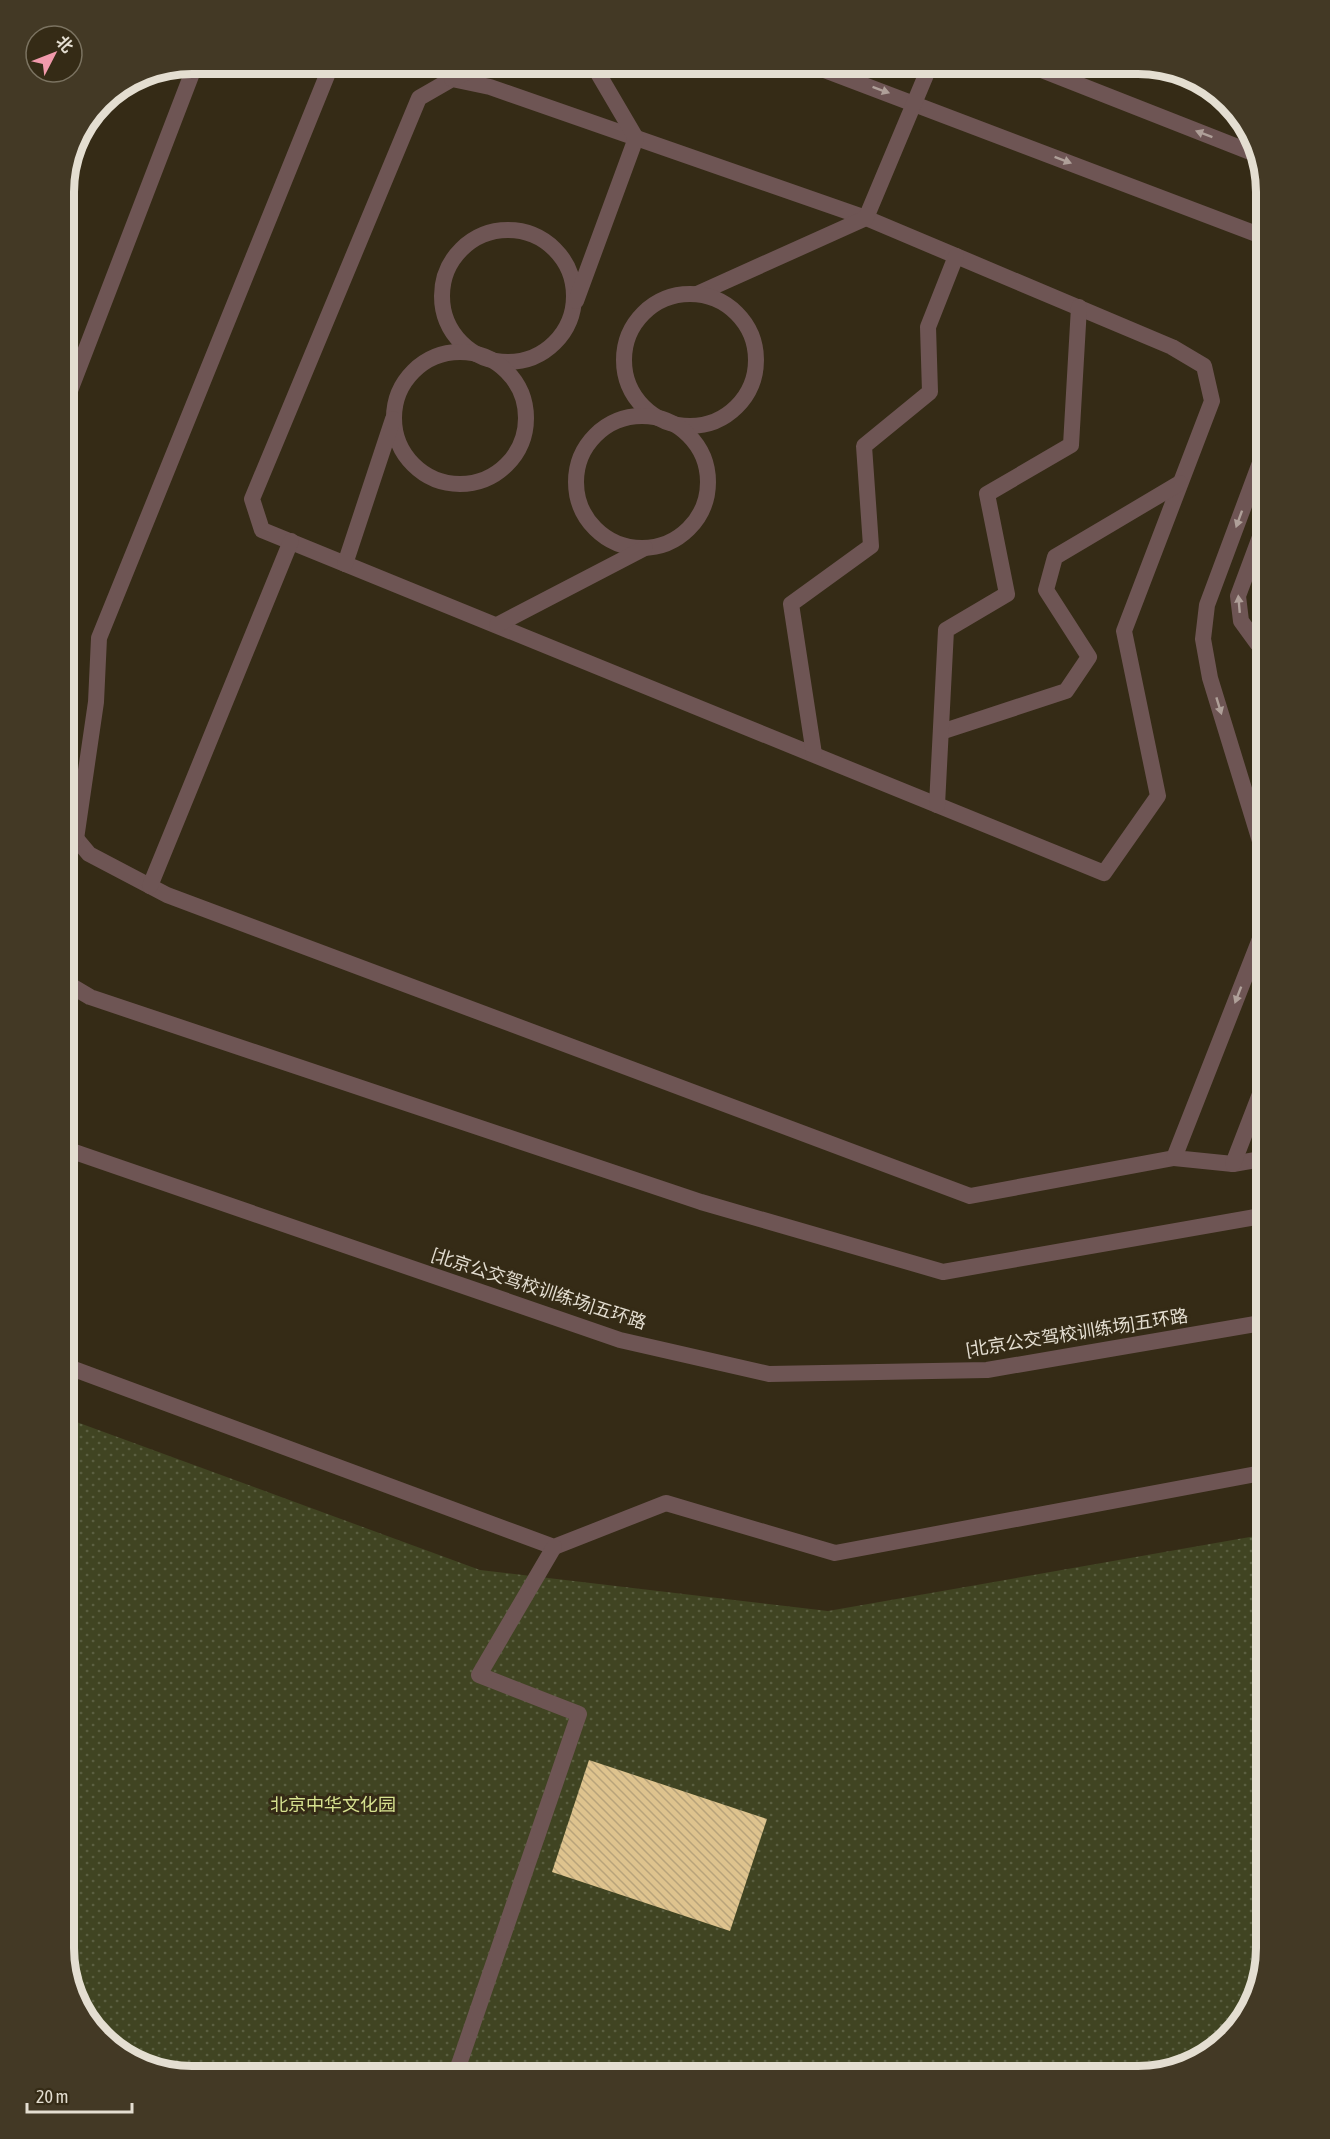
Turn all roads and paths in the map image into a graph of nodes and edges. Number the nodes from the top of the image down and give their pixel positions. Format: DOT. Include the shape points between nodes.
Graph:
graph roads {
  1 [pos="192,74"];
  2 [pos="328,74"];
  3 [pos="464,74"];
  4 [pos="598,74"];
  5 [pos="836,74"];
  6 [pos="927,74"];
  7 [pos="1052,74"];
  8 [pos="452,79"];
  9 [pos="915,103"];
  10 [pos="636,138"];
  11 [pos="1249,151"];
  12 [pos="866,218"];
  13 [pos="1256,234"];
  14 [pos="956,256"];
  15 [pos="697,294"];
  16 [pos="1079,307"];
  17 [pos="572,309"];
  18 [pos="490,359"];
  19 [pos="74,380"];
  20 [pos="394,417"];
  21 [pos="673,423"];
  22 [pos="1256,474"];
  23 [pos="1180,483"];
  24 [pos="291,541"];
  25 [pos="645,548"];
  26 [pos="1256,548"];
  27 [pos="345,564"];
  28 [pos="497,625"];
  29 [pos="1256,642"];
  30 [pos="941,732"];
  31 [pos="814,754"];
  32 [pos="937,805"];
  33 [pos="1256,828"];
  34 [pos="74,837"];
  35 [pos="76,839"];
  36 [pos="150,886"];
  37 [pos="1256,949"];
  38 [pos="74,988"];
  39 [pos="1256,1104"];
  40 [pos="74,1152"];
  41 [pos="1174,1158"];
  42 [pos="1256,1160"];
  43 [pos="1233,1164"];
  44 [pos="1256,1217"];
  45 [pos="1256,1324"];
  46 [pos="74,1369"];
  47 [pos="1256,1474"];
  48 [pos="554,1547"];
  49 [pos="459,2065"];
  1 -- 19 [label="street"];
  2 -- 35 [label="street" via="99,638 96,702"];
  3 -- 8 [label="street"];
  4 -- 10 [label="street"];
  5 -- 9 [label="street, one-way"];
  6 -- 9 [label="street"];
  11 -- 7 [label="street, one-way"];
  8 -- 10 [label="street" via="490,87"];
  8 -- 24 [label="street" via="419,98 252,499 262,530"];
  9 -- 12 [label="street"];
  9 -- 13 [label="street, one-way"];
  10 -- 12 [label="street"];
  10 -- 17 [label="street"];
  12 -- 14 [label="street"];
  12 -- 15 [label="street"];
  14 -- 16 [label="street"];
  14 -- 31 [label="street" via="928,327 930,392 864,446 871,546 791,604"];
  15 -- 21 [label="street" via="675,295 654,304 638,318 628,338 624,359 627,381 637,400 653,414"];
  15 -- 21 [label="street" via="718,300 736,313 749,331 755,373 747,393 733,410 715,421 694,426"];
  16 -- 23 [label="street" via="1172,347 1204,366 1212,401"];
  16 -- 30 [label="street" via="1071,445 987,494 1006,594 946,630"];
  17 -- 18 [label="street" via="565,329 551,346 512,362"];
  17 -- 18 [label="street" via="573,288 567,267 554,249 536,236 515,230 493,231 472,239 456,254 445,273 441,295 445,316 455,336"];
  18 -- 20 [label="street" via="469,352 447,352 425,360 408,375 397,395"];
  18 -- 20 [label="street" via="508,372 520,390 526,411 524,432 516,452 503,468 484,479 463,484 442,481 422,472 407,458 397,438"];
  20 -- 27 [label="street"];
  21 -- 25 [label="street" via="690,436 702,454 708,474 706,496 699,516 685,532 666,543"];
  21 -- 25 [label="street" via="651,416 609,424 592,438 580,457 576,478 578,500 588,520 604,536 623,545"];
  22 -- 33 [label="street, one-way" via="1207,605 1203,639 1210,678"];
  23 -- 30 [label="street" via="1055,557 1046,590 1089,657 1066,691"];
  23 -- 32 [label="street" via="1124,631 1158,796 1104,873"];
  24 -- 27 [label="street"];
  24 -- 36 [label="street"];
  25 -- 28 [label="street"];
  29 -- 26 [label="street, one-way" via="1241,621 1238,596"];
  27 -- 28 [label="street"];
  28 -- 31 [label="street"];
  30 -- 32 [label="street"];
  31 -- 32 [label="street"];
  34 -- 35 [label="street"];
  35 -- 36 [label="street" via="88,855"];
  36 -- 41 [label="street" via="970,1196"];
  37 -- 41 [label="street, one-way"];
  38 -- 44 [label="street" via="90,997 689,1198 943,1272"];
  39 -- 43 [label="street"];
  40 -- 45 [label="street, [北京公交驾校训练场]五环路" via="620,1340 769,1374 987,1370"];
  41 -- 43 [label="street"];
  42 -- 43 [label="street"];
  46 -- 48 [label="street"];
  47 -- 48 [label="street" via="835,1553 666,1503"];
  48 -- 49 [label="street" via="479,1675 579,1714"];
}
